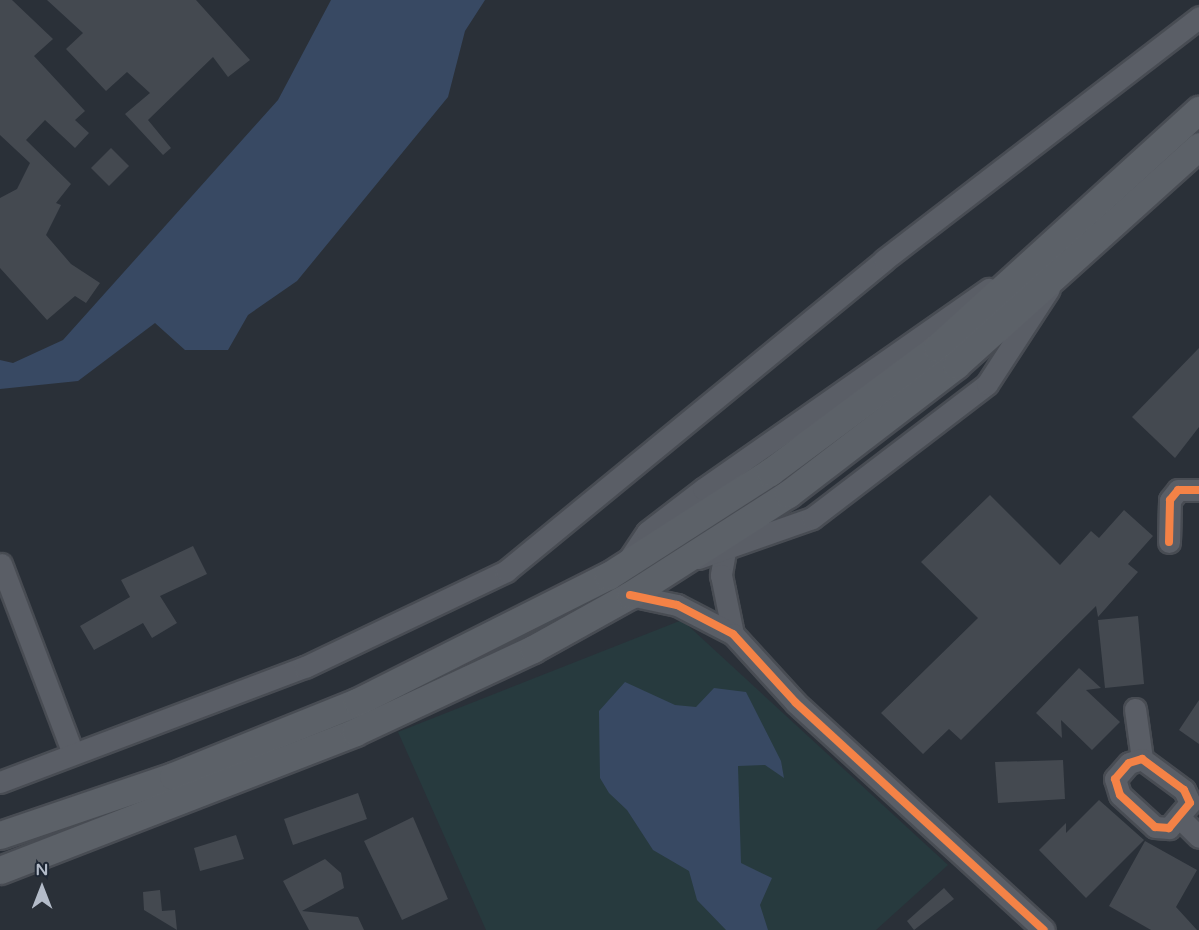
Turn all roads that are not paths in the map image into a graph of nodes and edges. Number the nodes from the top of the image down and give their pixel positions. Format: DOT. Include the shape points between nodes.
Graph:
graph roads {
  1 [pos="1199,17"];
  2 [pos="1199,110"];
  3 [pos="1199,146"];
  4 [pos="1047,266"];
  5 [pos="1199,490"];
  6 [pos="726,542"];
  7 [pos="1169,542"];
  8 [pos="1,564"];
  9 [pos="630,595"];
  10 [pos="733,634"];
  11 [pos="1135,710"];
  12 [pos="73,754"];
  13 [pos="1142,759"];
  14 [pos="0,782"];
  15 [pos="1181,819"];
  16 [pos="0,835"];
  17 [pos="1199,837"];
  18 [pos="0,870"];
  19 [pos="1044,930"];
  1 -- 12 [label="street" via="884,260 506,571 305,667"];
  2 -- 4 [label="main road"];
  3 -- 4 [label="main road"];
  4 -- 6 [label="main road" via="956,365"];
  4 -- 6 [label="street" via="987,384 812,518"];
  4 -- 16 [label="main road" via="856,411 625,566 357,702 173,776"];
  5 -- 7 [label="street" via="1178,490 1170,500"];
  6 -- 9 [label="main road" via="680,563"];
  6 -- 10 [label="street" via="721,575"];
  8 -- 12 [label="street"];
  9 -- 10 [label="street" via="677,605"];
  9 -- 18 [label="main road" via="533,649 355,732"];
  10 -- 19 [label="street" via="796,703"];
  11 -- 13 [label="street"];
  12 -- 14 [label="street"];
  13 -- 15 [label="street" via="1184,790 1190,803"];
  13 -- 15 [label="street" via="1129,763 1115,779 1120,795 1155,826 1169,828"];
  15 -- 17 [label="street"];
}
